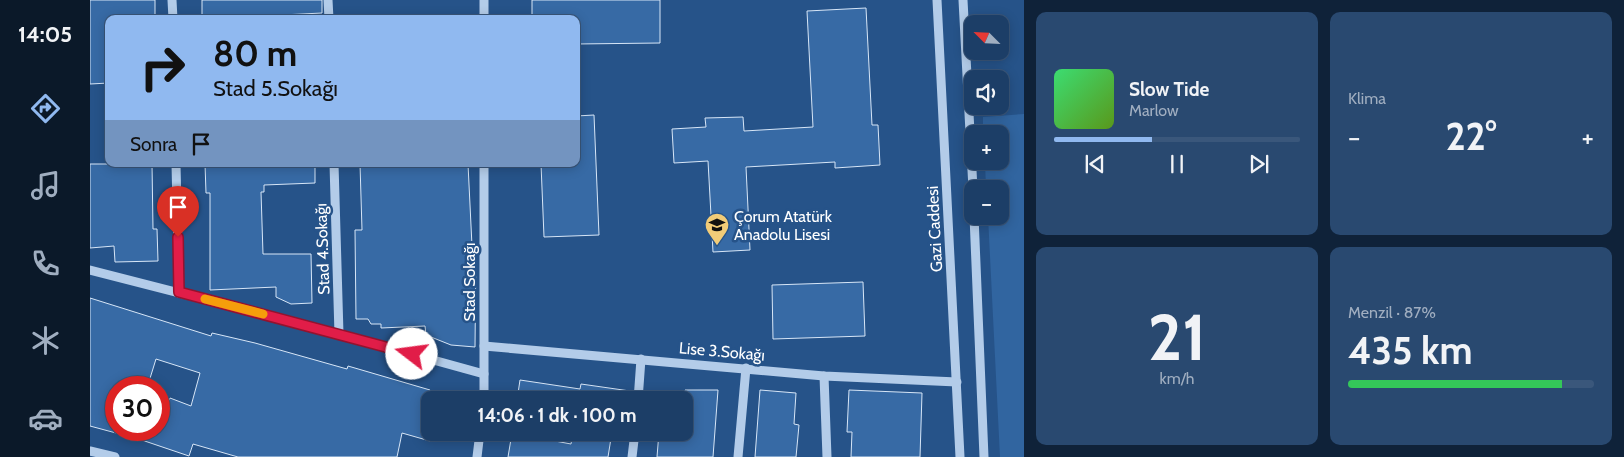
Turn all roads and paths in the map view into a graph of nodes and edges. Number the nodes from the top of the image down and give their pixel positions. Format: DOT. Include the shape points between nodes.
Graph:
graph roads {
  1 [pos="172,0"];
  2 [pos="328,0"];
  3 [pos="484,0"];
  4 [pos="937,0"];
  5 [pos="964,0"];
  6 [pos="173,15"];
  7 [pos="329,15"];
  8 [pos="484,15"];
  9 [pos="176,167"];
  10 [pos="334,167"];
  11 [pos="484,167"];
  12 [pos="973,180"];
  13 [pos="974,225"];
  14 [pos="90,270"];
  15 [pos="179,292"];
  16 [pos="339,334"];
  17 [pos="484,346"];
  18 [pos="641,359"];
  19 [pos="746,368"];
  20 [pos="484,374"];
  21 [pos="824,376"];
  22 [pos="957,382"];
  23 [pos="484,391"];
  24 [pos="639,391"];
  25 [pos="479,441"];
  26 [pos="633,441"];
  27 [pos="90,450"];
  28 [pos="115,457"];
  29 [pos="477,457"];
  30 [pos="632,457"];
  31 [pos="738,457"];
  32 [pos="828,457"];
  33 [pos="960,457"];
  34 [pos="984,457"];
  1 -- 6 [label="street"];
  2 -- 7 [label="street"];
  3 -- 8 [label="street"];
  4 -- 22 [label="street, Gazi Caddesi"];
  5 -- 12 [label="street"];
  9 -- 15 [label="street"];
  10 -- 16 [label="street, Stad 4.Sokağı"];
  11 -- 17 [label="street, Stad Sokağı"];
  13 -- 34 [label="street"];
  14 -- 15 [label="street"];
  15 -- 16 [label="street"];
  16 -- 20 [label="street"];
  17 -- 18 [label="street, Lise 3.Sokağı"];
  17 -- 20 [label="street, Stad Sokağı"];
  18 -- 19 [label="street, Lise 3.Sokağı"];
  18 -- 24 [label="street"];
  19 -- 21 [label="street, Lise 3.Sokağı"];
  19 -- 31 [label="street"];
  20 -- 23 [label="street, Stad Sokağı"];
  21 -- 22 [label="street, Lise 3.Sokağı"];
  21 -- 32 [label="street"];
  22 -- 33 [label="street, Gazi Caddesi"];
  25 -- 29 [label="street"];
  26 -- 30 [label="street"];
  27 -- 28 [label="street"];
}
